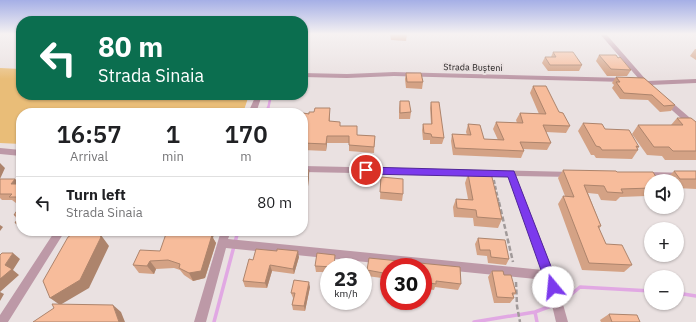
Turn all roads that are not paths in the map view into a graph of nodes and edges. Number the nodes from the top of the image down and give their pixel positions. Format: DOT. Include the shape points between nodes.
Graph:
graph roads {
  1 [pos="616,49"];
  2 [pos="308,75"];
  3 [pos="643,81"];
  4 [pos="696,81"];
  5 [pos="656,92"];
  6 [pos="662,98"];
  7 [pos="696,127"];
  8 [pos="0,151"];
  9 [pos="16,153"];
  10 [pos="308,169"];
  11 [pos="511,174"];
  12 [pos="580,174"];
  13 [pos="634,175"];
  14 [pos="696,176"];
  15 [pos="57,236"];
  16 [pos="226,236"];
  17 [pos="225,243"];
  18 [pos="550,276"];
  19 [pos="2,322"];
  20 [pos="200,322"];
  21 [pos="562,322"];
  1 -- 3 [label="street"];
  2 -- 3 [label="street, Strada Bușteni" via="394,74"];
  3 -- 4 [label="street, Strada Bușteni"];
  3 -- 5 [label="street"];
  6 -- 7 [label="street"];
  8 -- 9 [label="street"];
  10 -- 11 [label="street"];
  11 -- 12 [label="street"];
  11 -- 18 [label="street"];
  13 -- 14 [label="street"];
  15 -- 19 [label="street"];
  16 -- 17 [label="street"];
  17 -- 18 [label="street"];
  17 -- 20 [label="street"];
  18 -- 21 [label="street"];
}
